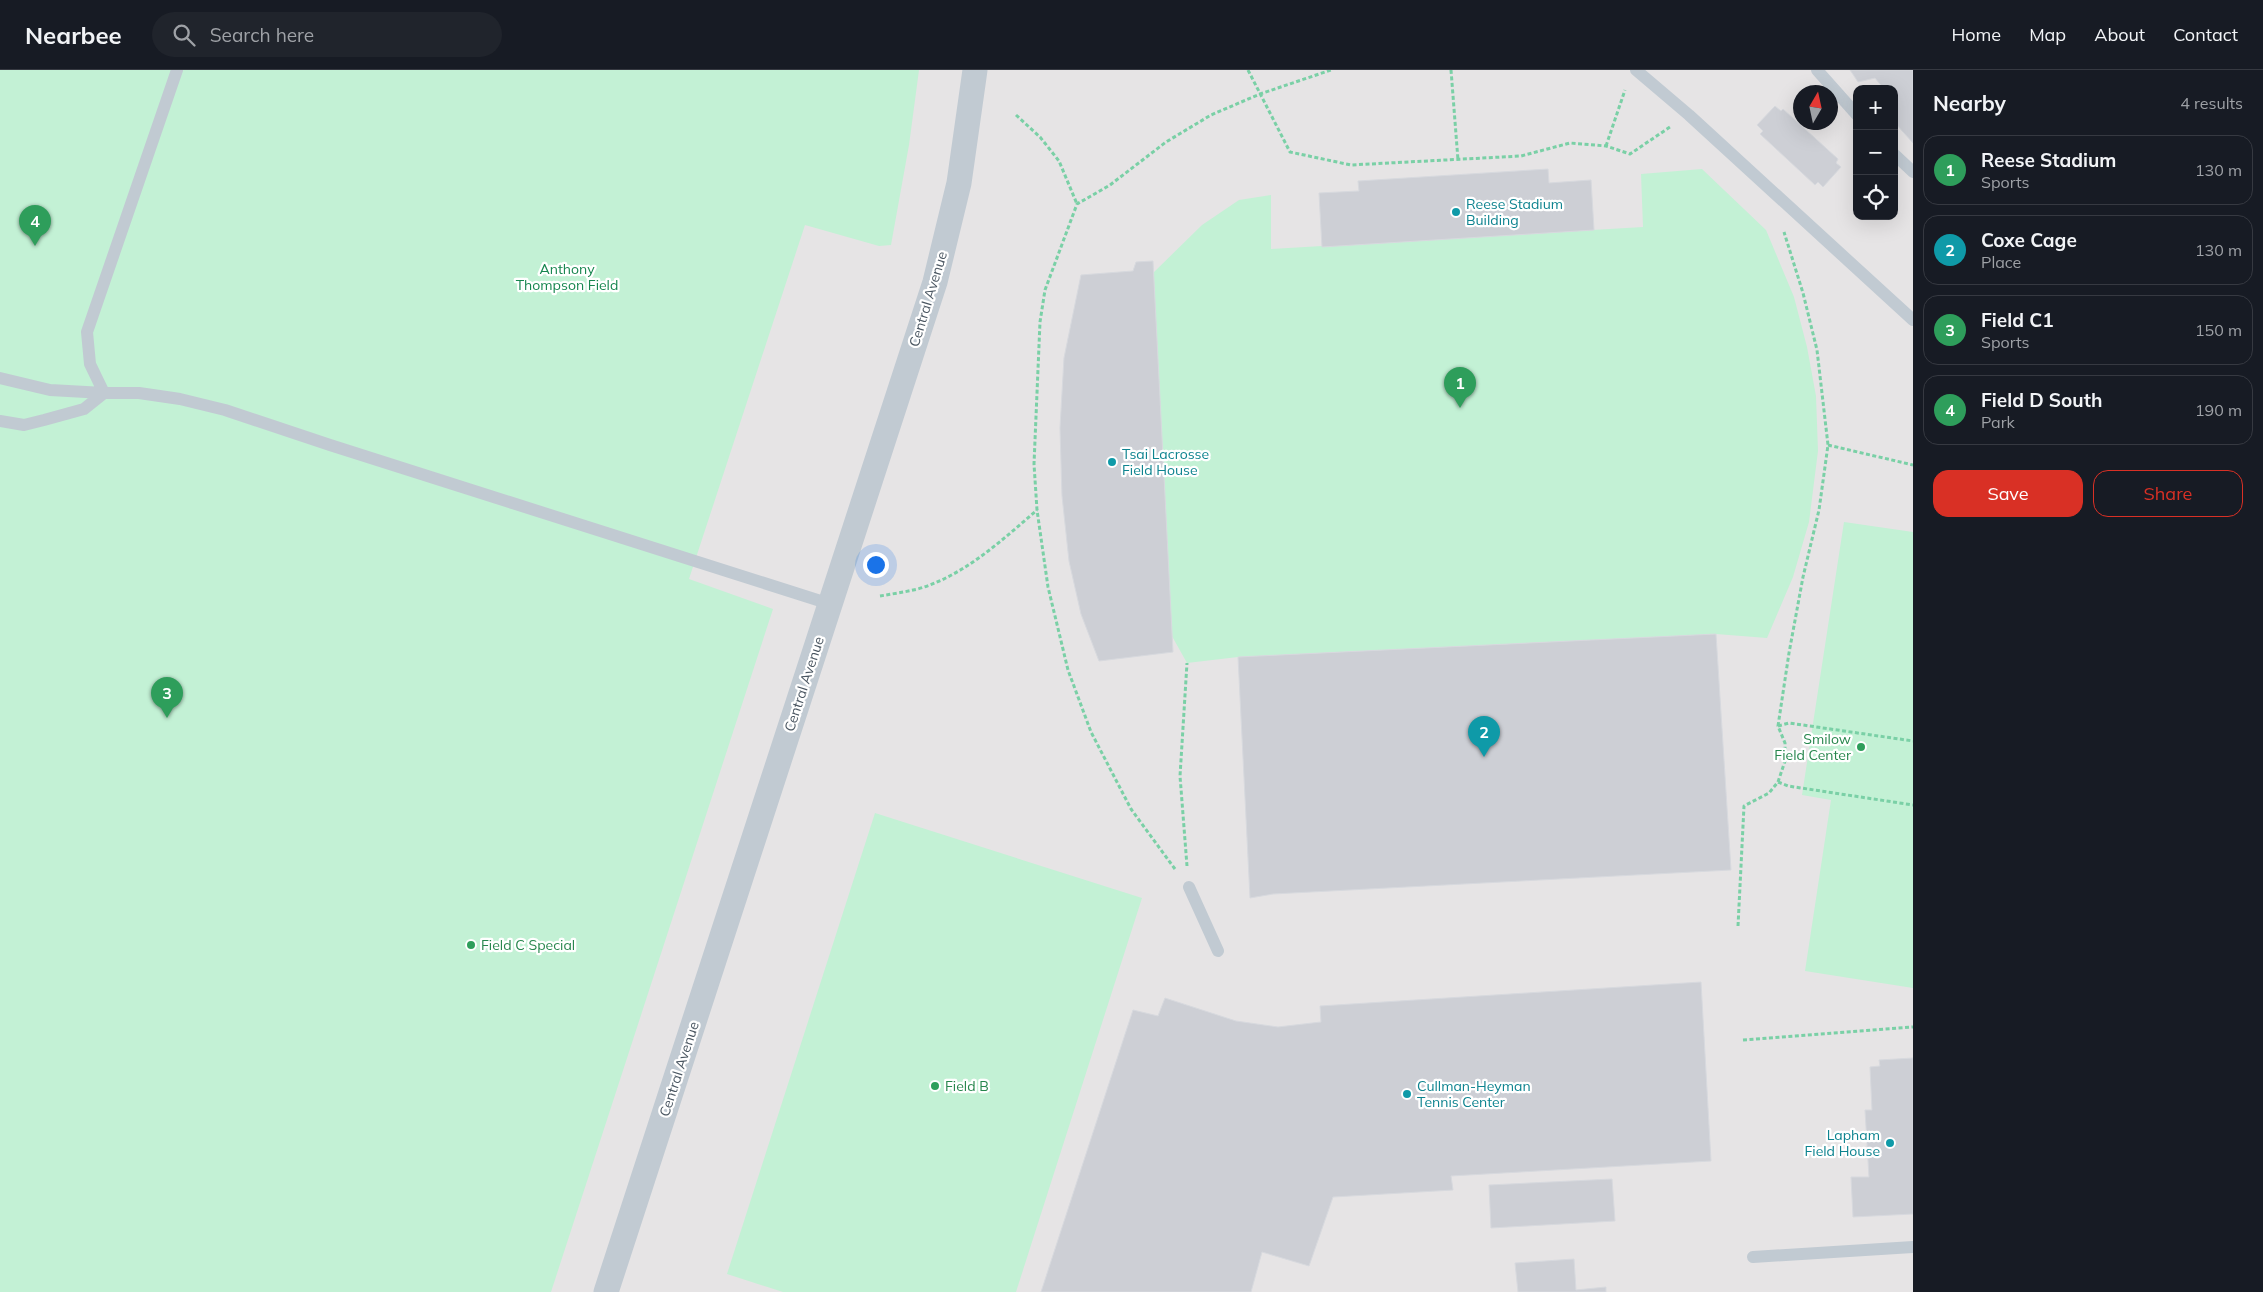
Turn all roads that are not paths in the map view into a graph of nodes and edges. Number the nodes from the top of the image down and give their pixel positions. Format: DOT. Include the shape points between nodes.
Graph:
graph roads {
  1 [pos="177,70"];
  2 [pos="975,70"];
  3 [pos="1636,70"];
  4 [pos="1817,70"];
  5 [pos="1853,110"];
  6 [pos="1898,158"];
  7 [pos="1913,172"];
  8 [pos="1913,320"];
  9 [pos="0,378"];
  10 [pos="104,393"];
  11 [pos="0,421"];
  12 [pos="830,604"];
  13 [pos="1189,887"];
  14 [pos="1218,951"];
  15 [pos="1913,1247"];
  16 [pos="1753,1257"];
  17 [pos="606,1292"];
  1 -- 10 [label="lane" via="87,332 90,364"];
  2 -- 12 [label="street, Central Avenue" via="959,183 935,282"];
  3 -- 8 [label="lane"];
  4 -- 5 [label="lane"];
  6 -- 7 [label="lane"];
  9 -- 10 [label="lane" via="50,390"];
  10 -- 11 [label="lane" via="84,409 44,420 24,425"];
  10 -- 12 [label="lane" via="139,393 225,410"];
  12 -- 17 [label="street, Central Avenue"];
  13 -- 14 [label="lane"];
  15 -- 16 [label="lane"];
}
